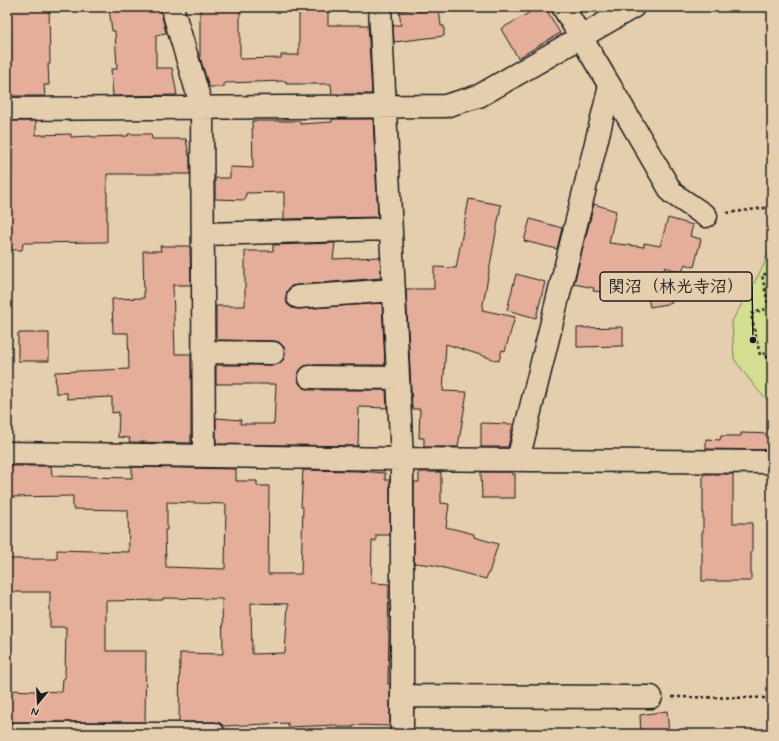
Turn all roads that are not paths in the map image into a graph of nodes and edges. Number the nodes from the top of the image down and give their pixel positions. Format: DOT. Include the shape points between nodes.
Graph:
graph roads {
  1 [pos="172,7"];
  2 [pos="380,7"];
  3 [pos="563,7"];
  4 [pos="633,7"];
  5 [pos="581,38"];
  6 [pos="610,86"];
  7 [pos="385,107"];
  8 [pos="202,108"];
  9 [pos="7,109"];
  10 [pos="706,216"];
  11 [pos="391,229"];
  12 [pos="203,234"];
  13 [pos="394,290"];
  14 [pos="298,297"];
  15 [pos="203,352"];
  16 [pos="273,353"];
  17 [pos="310,377"];
  18 [pos="398,378"];
  19 [pos="7,453"];
  20 [pos="204,456"];
  21 [pos="402,459"];
  22 [pos="518,460"];
  23 [pos="772,462"];
  24 [pos="402,696"];
  25 [pos="651,697"];
  26 [pos="7,734"];
  27 [pos="214,734"];
  28 [pos="402,734"];
  1 -- 8 [label="street"];
  2 -- 7 [label="street"];
  3 -- 5 [label="street"];
  4 -- 5 [label="street"];
  5 -- 6 [label="street"];
  5 -- 7 [label="street" via="479,96 445,106"];
  6 -- 10 [label="street" via="672,193"];
  6 -- 22 [label="street"];
  7 -- 8 [label="street"];
  7 -- 11 [label="street"];
  8 -- 9 [label="street"];
  8 -- 12 [label="street"];
  11 -- 12 [label="street"];
  11 -- 13 [label="street"];
  12 -- 15 [label="street"];
  13 -- 14 [label="street"];
  13 -- 18 [label="street"];
  15 -- 16 [label="street"];
  15 -- 20 [label="street"];
  17 -- 18 [label="street"];
  18 -- 21 [label="street"];
  19 -- 20 [label="street"];
  20 -- 21 [label="street"];
  21 -- 22 [label="street"];
  21 -- 24 [label="street"];
  22 -- 23 [label="street"];
  24 -- 25 [label="street"];
  24 -- 28 [label="street"];
  26 -- 27 [label="street"];
}
